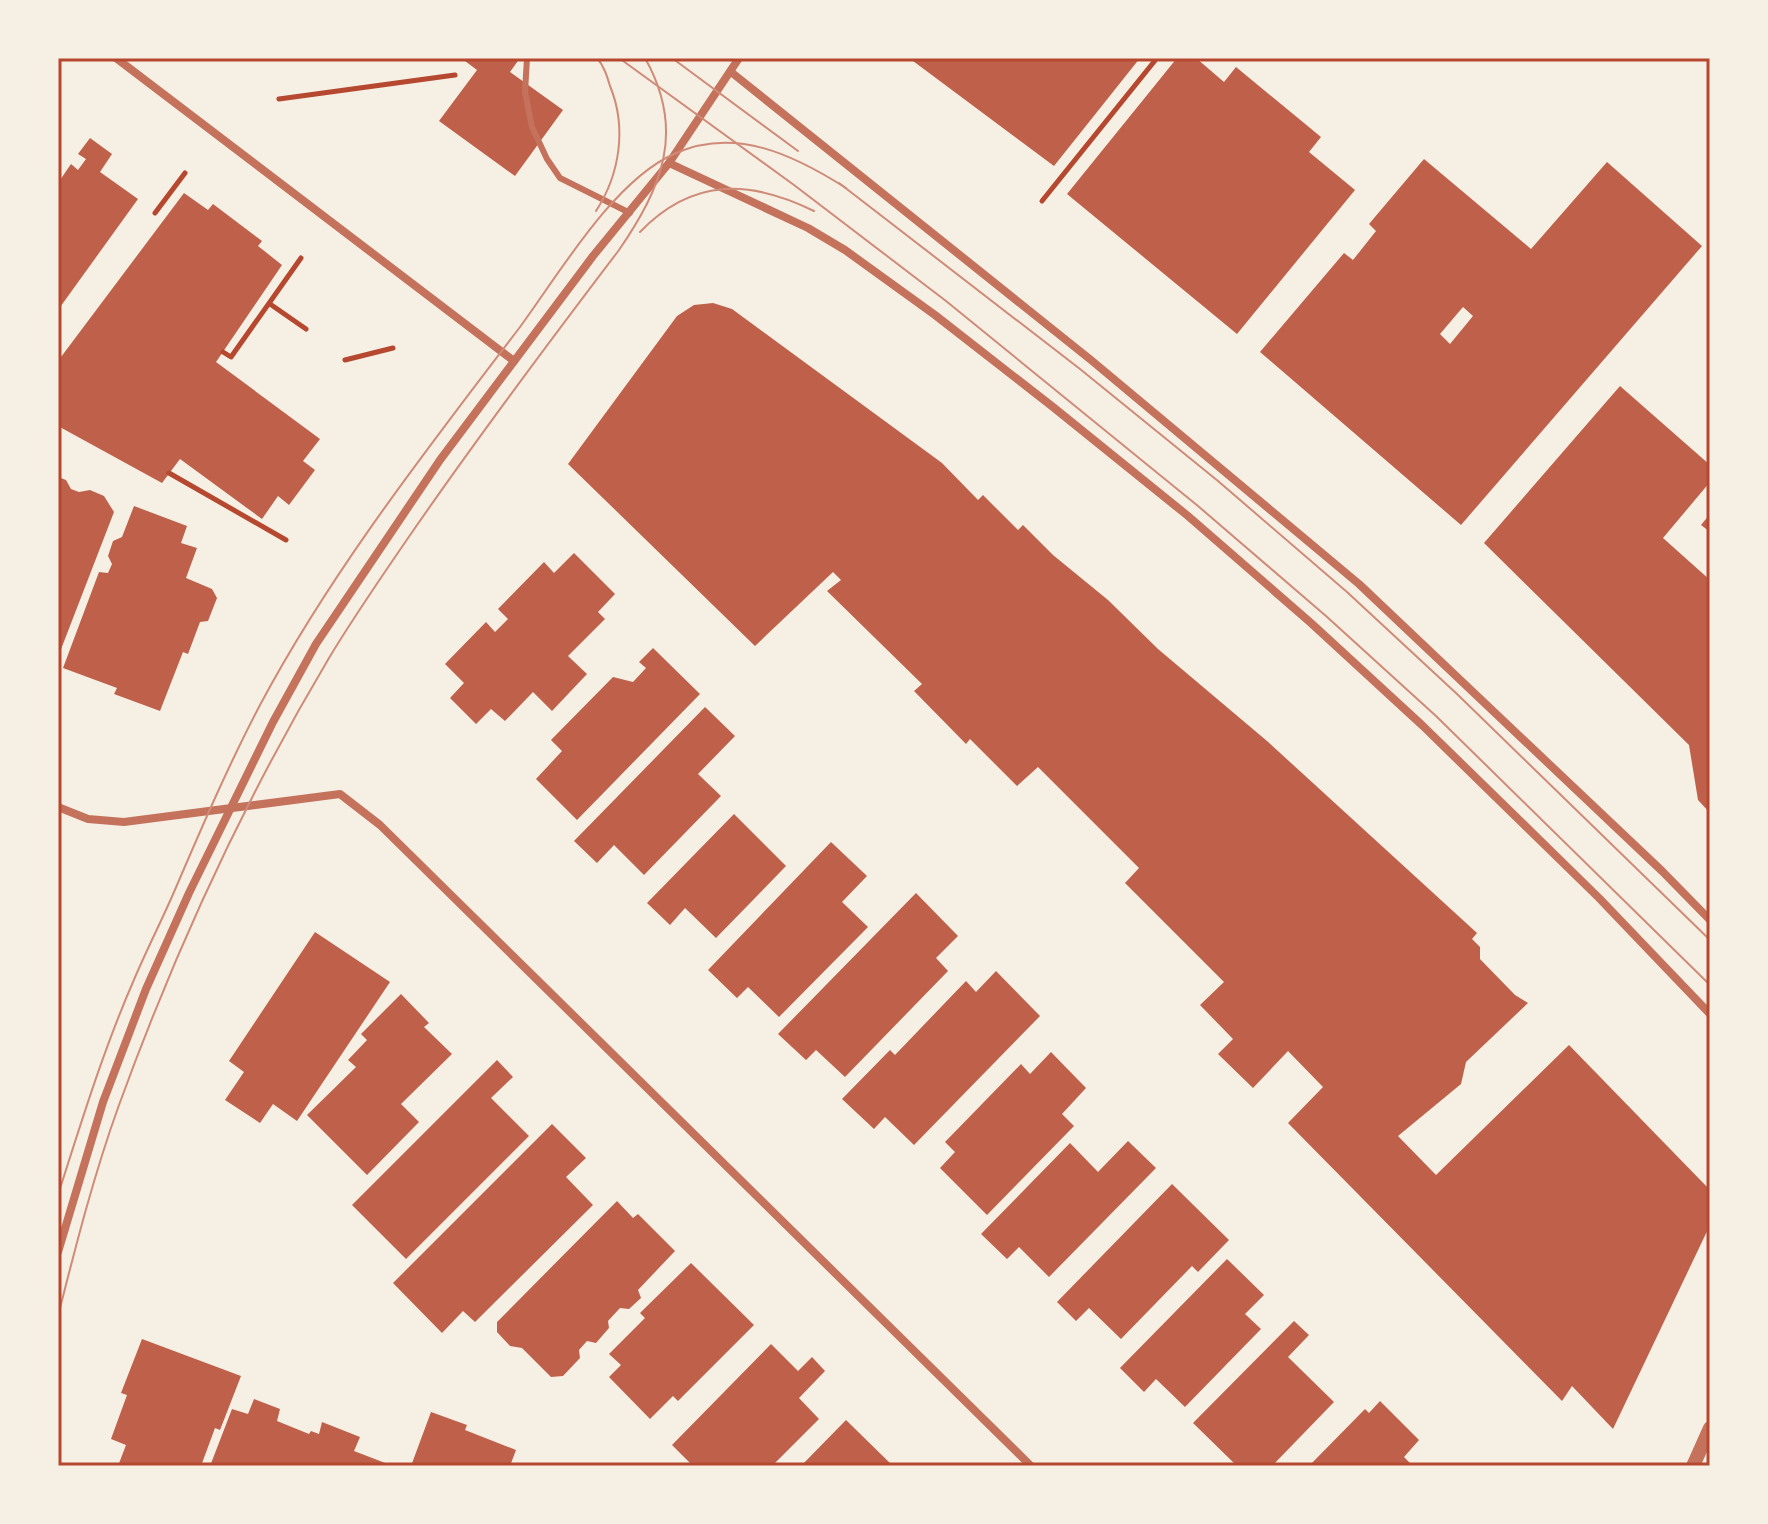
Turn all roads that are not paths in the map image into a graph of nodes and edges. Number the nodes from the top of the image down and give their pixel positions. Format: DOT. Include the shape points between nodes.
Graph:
graph roads {
  1 [pos="116,58"];
  2 [pos="527,58"];
  3 [pos="739,58"];
  4 [pos="731,72"];
  5 [pos="669,163"];
  6 [pos="630,213"];
  7 [pos="514,361"];
  8 [pos="58,807"];
  9 [pos="230,809"];
  10 [pos="1710,920"];
  11 [pos="1710,1014"];
  12 [pos="58,1252"];
  13 [pos="1710,1428"];
  14 [pos="1031,1466"];
  15 [pos="1693,1466"];
  1 -- 7 [label="street"];
  2 -- 6 [label="lane" via="525,92 532,127 547,159 560,178"];
  3 -- 4 [label="street"];
  4 -- 5 [label="street"];
  4 -- 10 [label="street" via="1091,360 1359,584"];
  5 -- 6 [label="street"];
  5 -- 11 [label="street" via="845,250 1042,397 1176,506 1423,726"];
  6 -- 7 [label="street"];
  7 -- 9 [label="street" via="316,644"];
  8 -- 9 [label="street" via="88,819 124,822"];
  9 -- 12 [label="street" via="146,989 103,1102"];
  9 -- 14 [label="street" via="340,794 380,825"];
  13 -- 15 [label="street"];
}
